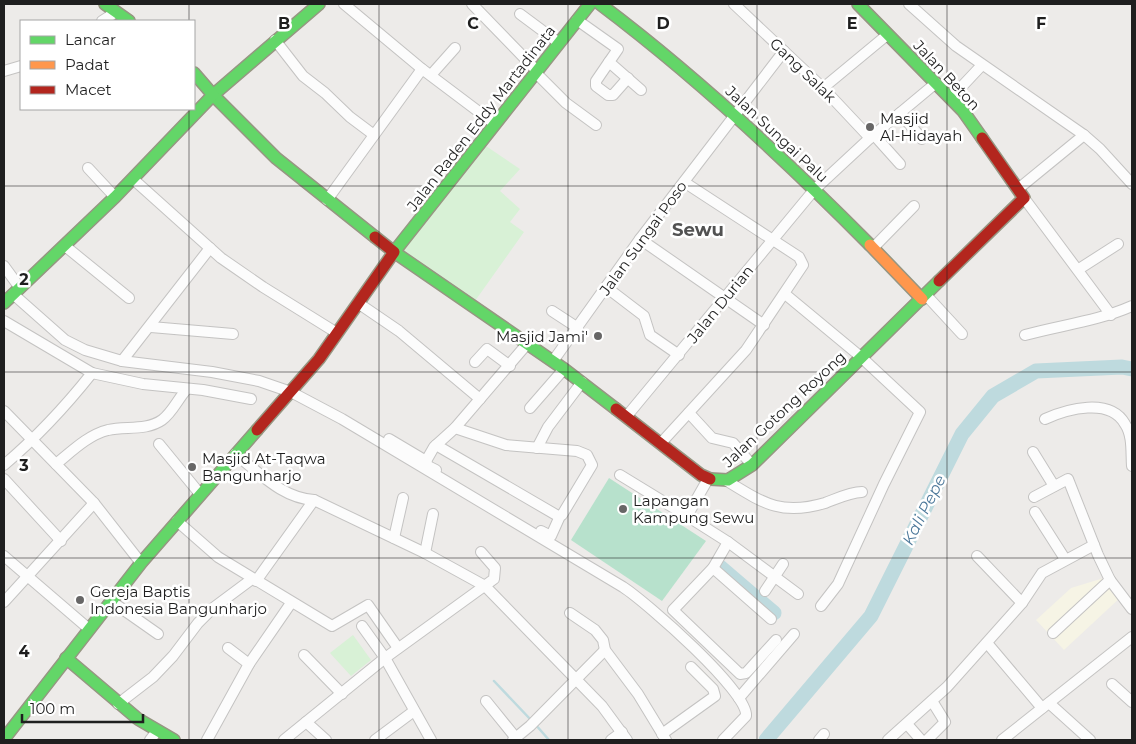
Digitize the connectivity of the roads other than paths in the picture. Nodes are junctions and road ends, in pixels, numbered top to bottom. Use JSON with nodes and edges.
{"nodes":[{"id":1,"x":106,"y":4,"type":"edge"},
{"id":2,"x":319,"y":4,"type":"edge"},
{"id":3,"x":344,"y":4,"type":"edge"},
{"id":4,"x":472,"y":4,"type":"edge"},
{"id":5,"x":590,"y":4,"type":"edge"},
{"id":6,"x":600,"y":4,"type":"edge"},
{"id":7,"x":734,"y":4,"type":"edge"},
{"id":8,"x":858,"y":4,"type":"edge"},
{"id":9,"x":909,"y":4,"type":"edge"},
{"id":10,"x":520,"y":14,"type":"dead end"},
{"id":11,"x":123,"y":17,"type":"edge"},
{"id":12,"x":107,"y":20,"type":"edge"},
{"id":13,"x":578,"y":20,"type":"junction"},
{"id":14,"x":887,"y":35,"type":"junction"},
{"id":15,"x":275,"y":40,"type":"junction"},
{"id":16,"x":559,"y":43,"type":"junction"},
{"id":17,"x":455,"y":48,"type":"dead end"},
{"id":18,"x":784,"y":51,"type":"junction"},
{"id":19,"x":609,"y":62,"type":"junction"},
{"id":20,"x":982,"y":65,"type":"junction"},
{"id":21,"x":20,"y":66,"type":"edge"},
{"id":22,"x":422,"y":69,"type":"junction"},
{"id":23,"x":4,"y":71,"type":"edge"},
{"id":24,"x":537,"y":72,"type":"junction"},
{"id":25,"x":195,"y":74,"type":"edge"},
{"id":26,"x":431,"y":75,"type":"junction"},
{"id":27,"x":628,"y":78,"type":"junction"},
{"id":28,"x":936,"y":83,"type":"junction"},
{"id":29,"x":823,"y":88,"type":"junction"},
{"id":30,"x":641,"y":90,"type":"dead end"},
{"id":31,"x":213,"y":95,"type":"junction"},
{"id":32,"x":951,"y":98,"type":"junction"},
{"id":33,"x":900,"y":113,"type":"junction"},
{"id":34,"x":734,"y":114,"type":"junction"},
{"id":35,"x":495,"y":124,"type":"junction"},
{"id":36,"x":596,"y":125,"type":"dead end"},
{"id":37,"x":374,"y":135,"type":"junction"},
{"id":38,"x":1084,"y":136,"type":"junction"},
{"id":39,"x":872,"y":137,"type":"junction"},
{"id":40,"x":922,"y":139,"type":"dead end"},
{"id":41,"x":900,"y":164,"type":"dead end"},
{"id":42,"x":88,"y":168,"type":"dead end"},
{"id":43,"x":133,"y":178,"type":"junction"},
{"id":44,"x":684,"y":182,"type":"junction"},
{"id":45,"x":1132,"y":184,"type":"edge"},
{"id":46,"x":814,"y":190,"type":"junction"},
{"id":47,"x":1021,"y":194,"type":"junction"},
{"id":48,"x":115,"y":197,"type":"junction"},
{"id":49,"x":327,"y":200,"type":"junction"},
{"id":50,"x":914,"y":206,"type":"dead end"},
{"id":51,"x":640,"y":239,"type":"junction"},
{"id":52,"x":772,"y":239,"type":"junction"},
{"id":53,"x":1118,"y":244,"type":"dead end"},
{"id":54,"x":65,"y":246,"type":"junction"},
{"id":55,"x":210,"y":248,"type":"junction"},
{"id":56,"x":873,"y":248,"type":"junction"},
{"id":57,"x":394,"y":252,"type":"junction"},
{"id":58,"x":4,"y":266,"type":"edge"},
{"id":59,"x":1078,"y":269,"type":"junction"},
{"id":60,"x":606,"y":287,"type":"junction"},
{"id":61,"x":17,"y":291,"type":"junction"},
{"id":62,"x":785,"y":294,"type":"junction"},
{"id":63,"x":924,"y":297,"type":"junction"},
{"id":64,"x":129,"y":298,"type":"dead end"},
{"id":65,"x":726,"y":298,"type":"junction"},
{"id":66,"x":4,"y":303,"type":"edge"},
{"id":67,"x":358,"y":303,"type":"junction"},
{"id":68,"x":1132,"y":306,"type":"edge"},
{"id":69,"x":552,"y":311,"type":"dead end"},
{"id":70,"x":1111,"y":315,"type":"junction"},
{"id":71,"x":4,"y":321,"type":"edge"},
{"id":72,"x":764,"y":325,"type":"junction"},
{"id":73,"x":151,"y":327,"type":"junction"},
{"id":74,"x":578,"y":328,"type":"junction"},
{"id":75,"x":233,"y":334,"type":"dead end"},
{"id":76,"x":337,"y":334,"type":"junction"},
{"id":77,"x":962,"y":334,"type":"dead end"},
{"id":78,"x":1025,"y":335,"type":"dead end"},
{"id":79,"x":527,"y":344,"type":"junction"},
{"id":80,"x":679,"y":355,"type":"junction"},
{"id":81,"x":861,"y":357,"type":"junction"},
{"id":82,"x":122,"y":360,"type":"junction"},
{"id":83,"x":553,"y":361,"type":"junction"},
{"id":84,"x":475,"y":362,"type":"dead end"},
{"id":85,"x":510,"y":366,"type":"junction"},
{"id":86,"x":564,"y":369,"type":"junction"},
{"id":87,"x":92,"y":373,"type":"junction"},
{"id":88,"x":582,"y":382,"type":"junction"},
{"id":89,"x":186,"y":390,"type":"junction"},
{"id":90,"x":291,"y":392,"type":"junction"},
{"id":91,"x":251,"y":399,"type":"dead end"},
{"id":92,"x":480,"y":399,"type":"junction"},
{"id":93,"x":530,"y":408,"type":"dead end"},
{"id":94,"x":4,"y":411,"type":"edge"},
{"id":95,"x":689,"y":413,"type":"junction"},
{"id":96,"x":626,"y":418,"type":"junction"},
{"id":97,"x":1045,"y":419,"type":"dead end"},
{"id":98,"x":455,"y":428,"type":"junction"},
{"id":99,"x":389,"y":439,"type":"dead end"},
{"id":100,"x":34,"y":440,"type":"junction"},
{"id":101,"x":661,"y":443,"type":"junction"},
{"id":102,"x":159,"y":444,"type":"dead end"},
{"id":103,"x":436,"y":445,"type":"junction"},
{"id":104,"x":537,"y":448,"type":"junction"},
{"id":105,"x":1033,"y":452,"type":"dead end"},
{"id":106,"x":235,"y":454,"type":"junction"},
{"id":107,"x":426,"y":460,"type":"junction"},
{"id":108,"x":56,"y":464,"type":"junction"},
{"id":109,"x":4,"y":465,"type":"edge"},
{"id":110,"x":752,"y":465,"type":"junction"},
{"id":111,"x":1132,"y":466,"type":"edge"},
{"id":112,"x":620,"y":475,"type":"dead end"},
{"id":113,"x":4,"y":479,"type":"edge"},
{"id":114,"x":708,"y":479,"type":"junction"},
{"id":115,"x":727,"y":481,"type":"junction"},
{"id":116,"x":1054,"y":486,"type":"junction"},
{"id":117,"x":862,"y":492,"type":"dead end"},
{"id":118,"x":200,"y":494,"type":"junction"},
{"id":119,"x":1034,"y":497,"type":"dead end"},
{"id":120,"x":403,"y":498,"type":"dead end"},
{"id":121,"x":314,"y":500,"type":"junction"},
{"id":122,"x":94,"y":503,"type":"junction"},
{"id":123,"x":1035,"y":512,"type":"dead end"},
{"id":124,"x":433,"y":514,"type":"dead end"},
{"id":125,"x":560,"y":516,"type":"junction"},
{"id":126,"x":687,"y":516,"type":"junction"},
{"id":127,"x":177,"y":521,"type":"junction"},
{"id":128,"x":394,"y":538,"type":"junction"},
{"id":129,"x":61,"y":541,"type":"junction"},
{"id":130,"x":728,"y":542,"type":"junction"},
{"id":131,"x":1094,"y":545,"type":"junction"},
{"id":132,"x":481,"y":552,"type":"dead end"},
{"id":133,"x":425,"y":553,"type":"junction"},
{"id":134,"x":4,"y":556,"type":"edge"},
{"id":135,"x":977,"y":556,"type":"dead end"},
{"id":136,"x":1065,"y":560,"type":"junction"},
{"id":137,"x":141,"y":563,"type":"junction"},
{"id":138,"x":782,"y":564,"type":"dead end"},
{"id":139,"x":713,"y":568,"type":"junction"},
{"id":140,"x":774,"y":576,"type":"junction"},
{"id":141,"x":28,"y":577,"type":"junction"},
{"id":142,"x":254,"y":580,"type":"junction"},
{"id":143,"x":1110,"y":580,"type":"junction"},
{"id":144,"x":485,"y":586,"type":"junction"},
{"id":145,"x":765,"y":591,"type":"dead end"},
{"id":146,"x":798,"y":594,"type":"dead end"},
{"id":147,"x":111,"y":600,"type":"junction"},
{"id":148,"x":4,"y":602,"type":"edge"},
{"id":149,"x":291,"y":603,"type":"junction"},
{"id":150,"x":1022,"y":603,"type":"junction"},
{"id":151,"x":821,"y":606,"type":"dead end"},
{"id":152,"x":1132,"y":609,"type":"edge"},
{"id":153,"x":570,"y":613,"type":"dead end"},
{"id":154,"x":771,"y":619,"type":"dead end"},
{"id":155,"x":362,"y":626,"type":"dead end"},
{"id":156,"x":89,"y":629,"type":"junction"},
{"id":157,"x":1053,"y":633,"type":"dead end"},
{"id":158,"x":158,"y":634,"type":"dead end"},
{"id":159,"x":794,"y":634,"type":"dead end"},
{"id":160,"x":1132,"y":637,"type":"edge"},
{"id":161,"x":776,"y":640,"type":"dead end"},
{"id":162,"x":987,"y":643,"type":"junction"},
{"id":163,"x":228,"y":648,"type":"dead end"},
{"id":164,"x":398,"y":648,"type":"junction"},
{"id":165,"x":605,"y":650,"type":"junction"},
{"id":166,"x":304,"y":655,"type":"dead end"},
{"id":167,"x":66,"y":658,"type":"junction"},
{"id":168,"x":385,"y":658,"type":"junction"},
{"id":169,"x":249,"y":664,"type":"junction"},
{"id":170,"x":691,"y":667,"type":"dead end"},
{"id":171,"x":576,"y":678,"type":"junction"},
{"id":172,"x":1112,"y":684,"type":"dead end"},
{"id":173,"x":342,"y":694,"type":"junction"},
{"id":174,"x":740,"y":698,"type":"junction"},
{"id":175,"x":486,"y":701,"type":"dead end"},
{"id":176,"x":932,"y":701,"type":"junction"},
{"id":177,"x":1132,"y":702,"type":"edge"},
{"id":178,"x":118,"y":704,"type":"junction"},
{"id":179,"x":1045,"y":705,"type":"junction"},
{"id":180,"x":414,"y":712,"type":"junction"},
{"id":181,"x":306,"y":722,"type":"junction"},
{"id":182,"x":907,"y":724,"type":"junction"},
{"id":183,"x":5,"y":736,"type":"edge"},
{"id":184,"x":153,"y":736,"type":"edge"},
{"id":185,"x":624,"y":736,"type":"edge"},
{"id":186,"x":664,"y":737,"type":"edge"},
{"id":187,"x":514,"y":739,"type":"edge"},
{"id":188,"x":174,"y":740,"type":"edge"},
{"id":189,"x":207,"y":740,"type":"edge"},
{"id":190,"x":284,"y":740,"type":"edge"},
{"id":191,"x":326,"y":740,"type":"edge"},
{"id":192,"x":375,"y":740,"type":"edge"},
{"id":193,"x":431,"y":740,"type":"edge"},
{"id":194,"x":611,"y":740,"type":"edge"},
{"id":195,"x":723,"y":740,"type":"edge"},
{"id":196,"x":888,"y":740,"type":"edge"},
{"id":197,"x":921,"y":740,"type":"edge"},
{"id":198,"x":928,"y":740,"type":"edge"},
{"id":199,"x":1002,"y":740,"type":"edge"},
{"id":200,"x":1090,"y":740,"type":"edge"}],
"edges":[{"from":1,"to":11,"type":"main road"},
{"from":2,"to":15,"type":"main road"},
{"from":3,"to":22,"type":"street"},
{"from":4,"to":24,"type":"street"},
{"from":5,"to":13,"type":"main road","name":"Jalan Raden Eddy Martadinata"},
{"from":6,"to":34,"type":"main road","name":"Jalan Sungai Palu"},
{"from":7,"to":18,"type":"street","name":"Gang Salak"},
{"from":8,"to":14,"type":"main road","name":"Jalan Beton"},
{"from":9,"to":20,"type":"street"},
{"from":10,"to":16,"type":"street"},
{"from":11,"to":12,"type":"street"},
{"from":13,"to":16,"type":"main road","name":"Jalan Raden Eddy Martadinata"},
{"from":13,"to":19,"type":"street"},
{"from":14,"to":28,"type":"main road","name":"Jalan Beton"},
{"from":14,"to":29,"type":"street"},
{"from":15,"to":31,"type":"main road"},
{"from":15,"to":37,"type":"street"},
{"from":16,"to":24,"type":"main road","name":"Jalan Raden Eddy Martadinata"},
{"from":17,"to":26,"type":"street"},
{"from":18,"to":29,"type":"street","name":"Gang Salak"},
{"from":18,"to":34,"type":"street","name":"Jalan Sungai Poso"},
{"from":19,"to":27,"type":"street"},
{"from":19,"to":27,"type":"street"},
{"from":20,"to":32,"type":"street"},
{"from":20,"to":38,"type":"street"},
{"from":21,"to":23,"type":"street"},
{"from":22,"to":26,"type":"street"},
{"from":22,"to":37,"type":"street"},
{"from":24,"to":35,"type":"main road","name":"Jalan Raden Eddy Martadinata"},
{"from":24,"to":36,"type":"street"},
{"from":25,"to":31,"type":"main road"},
{"from":26,"to":35,"type":"street"},
{"from":27,"to":30,"type":"street"},
{"from":28,"to":32,"type":"main road","name":"Jalan Beton"},
{"from":28,"to":33,"type":"street","name":"Jalan Durian"},
{"from":29,"to":39,"type":"street","name":"Gang Salak"},
{"from":31,"to":43,"type":"main road"},
{"from":31,"to":49,"type":"main road"},
{"from":32,"to":47,"type":"main road","name":"Jalan Beton"},
{"from":33,"to":39,"type":"street","name":"Jalan Durian"},
{"from":33,"to":40,"type":"street"},
{"from":34,"to":44,"type":"street","name":"Jalan Sungai Poso"},
{"from":34,"to":46,"type":"main road","name":"Jalan Sungai Palu"},
{"from":35,"to":57,"type":"main road","name":"Jalan Raden Eddy Martadinata"},
{"from":37,"to":49,"type":"street"},
{"from":38,"to":45,"type":"street"},
{"from":38,"to":47,"type":"street"},
{"from":39,"to":41,"type":"street","name":"Gang Salak"},
{"from":39,"to":46,"type":"street","name":"Jalan Durian"},
{"from":42,"to":48,"type":"street"},
{"from":43,"to":48,"type":"main road"},
{"from":43,"to":55,"type":"street"},
{"from":44,"to":51,"type":"street","name":"Jalan Sungai Poso"},
{"from":44,"to":52,"type":"street"},
{"from":46,"to":52,"type":"street","name":"Jalan Durian"},
{"from":46,"to":56,"type":"main road","name":"Jalan Sungai Palu"},
{"from":47,"to":59,"type":"street"},
{"from":47,"to":63,"type":"main road","name":"Jalan Gotong Royong"},
{"from":48,"to":54,"type":"main road"},
{"from":49,"to":57,"type":"main road"},
{"from":50,"to":56,"type":"street"},
{"from":51,"to":60,"type":"street","name":"Jalan Sungai Poso"},
{"from":51,"to":65,"type":"street"},
{"from":52,"to":62,"type":"street"},
{"from":52,"to":65,"type":"street","name":"Jalan Durian"},
{"from":53,"to":59,"type":"street"},
{"from":54,"to":61,"type":"main road"},
{"from":54,"to":64,"type":"street"},
{"from":55,"to":73,"type":"street"},
{"from":55,"to":76,"type":"street"},
{"from":56,"to":63,"type":"main road","name":"Jalan Sungai Palu"},
{"from":57,"to":67,"type":"main road","name":"Jalan Raden Eddy Martadinata"},
{"from":57,"to":79,"type":"main road"},
{"from":58,"to":61,"type":"street"},
{"from":59,"to":70,"type":"street"},
{"from":60,"to":74,"type":"street","name":"Jalan Sungai Poso"},
{"from":60,"to":80,"type":"street"},
{"from":61,"to":66,"type":"main road"},
{"from":61,"to":82,"type":"street"},
{"from":62,"to":72,"type":"street"},
{"from":62,"to":81,"type":"street"},
{"from":63,"to":77,"type":"street"},
{"from":63,"to":81,"type":"main road","name":"Jalan Gotong Royong"},
{"from":65,"to":72,"type":"street"},
{"from":65,"to":80,"type":"street","name":"Jalan Durian"},
{"from":67,"to":76,"type":"main road","name":"Jalan Raden Eddy Martadinata"},
{"from":67,"to":92,"type":"street"},
{"from":68,"to":70,"type":"street"},
{"from":69,"to":74,"type":"street"},
{"from":70,"to":78,"type":"street"},
{"from":71,"to":87,"type":"street"},
{"from":72,"to":95,"type":"street"},
{"from":73,"to":75,"type":"street"},
{"from":73,"to":82,"type":"street"},
{"from":74,"to":83,"type":"street","name":"Jalan Sungai Poso"},
{"from":76,"to":90,"type":"main road","name":"Jalan Raden Eddy Martadinata"},
{"from":79,"to":83,"type":"main road"},
{"from":79,"to":85,"type":"street"},
{"from":80,"to":96,"type":"street","name":"Jalan Durian"},
{"from":81,"to":110,"type":"main road","name":"Jalan Gotong Royong"},
{"from":81,"to":151,"type":"street"},
{"from":82,"to":90,"type":"street"},
{"from":83,"to":86,"type":"main road"},
{"from":84,"to":85,"type":"street"},
{"from":85,"to":92,"type":"street"},
{"from":86,"to":88,"type":"main road"},
{"from":86,"to":93,"type":"street"},
{"from":87,"to":89,"type":"street"},
{"from":87,"to":100,"type":"street"},
{"from":88,"to":96,"type":"main road"},
{"from":88,"to":104,"type":"street"},
{"from":89,"to":91,"type":"street"},
{"from":89,"to":108,"type":"street"},
{"from":90,"to":106,"type":"main road","name":"Jalan Raden Eddy Martadinata"},
{"from":90,"to":174,"type":"street"},
{"from":92,"to":98,"type":"street"},
{"from":94,"to":100,"type":"street"},
{"from":95,"to":101,"type":"street"},
{"from":95,"to":110,"type":"street"},
{"from":96,"to":101,"type":"main road"},
{"from":97,"to":111,"type":"street"},
{"from":98,"to":103,"type":"street"},
{"from":98,"to":104,"type":"street"},
{"from":99,"to":107,"type":"street"},
{"from":100,"to":108,"type":"street"},
{"from":100,"to":109,"type":"street"},
{"from":101,"to":114,"type":"main road"},
{"from":102,"to":118,"type":"street"},
{"from":103,"to":107,"type":"street"},
{"from":103,"to":125,"type":"street"},
{"from":104,"to":125,"type":"street"},
{"from":105,"to":116,"type":"street"},
{"from":106,"to":118,"type":"main road","name":"Jalan Raden Eddy Martadinata"},
{"from":106,"to":121,"type":"street"},
{"from":107,"to":125,"type":"street"},
{"from":108,"to":122,"type":"street"},
{"from":110,"to":115,"type":"main road","name":"Jalan Gotong Royong"},
{"from":112,"to":126,"type":"street"},
{"from":113,"to":129,"type":"street"},
{"from":114,"to":115,"type":"main road","name":"Jalan Gotong Royong"},
{"from":114,"to":126,"type":"street"},
{"from":115,"to":117,"type":"street"},
{"from":116,"to":119,"type":"street"},
{"from":116,"to":131,"type":"street"},
{"from":118,"to":127,"type":"main road","name":"Jalan Raden Eddy Martadinata"},
{"from":120,"to":128,"type":"street"},
{"from":121,"to":128,"type":"street"},
{"from":121,"to":142,"type":"street"},
{"from":122,"to":129,"type":"street"},
{"from":122,"to":137,"type":"street"},
{"from":123,"to":136,"type":"street"},
{"from":124,"to":133,"type":"street"},
{"from":126,"to":130,"type":"street"},
{"from":127,"to":137,"type":"main road","name":"Jalan Raden Eddy Martadinata"},
{"from":127,"to":142,"type":"street"},
{"from":128,"to":133,"type":"street"},
{"from":129,"to":141,"type":"street"},
{"from":130,"to":139,"type":"street"},
{"from":130,"to":140,"type":"street"},
{"from":131,"to":136,"type":"street"},
{"from":131,"to":143,"type":"street"},
{"from":132,"to":144,"type":"street"},
{"from":133,"to":144,"type":"street"},
{"from":134,"to":141,"type":"street"},
{"from":135,"to":150,"type":"street"},
{"from":136,"to":150,"type":"street"},
{"from":137,"to":147,"type":"main road","name":"Jalan Raden Eddy Martadinata"},
{"from":138,"to":140,"type":"street"},
{"from":139,"to":154,"type":"street"},
{"from":139,"to":161,"type":"street"},
{"from":140,"to":145,"type":"street"},
{"from":140,"to":146,"type":"street"},
{"from":141,"to":148,"type":"street"},
{"from":141,"to":156,"type":"street"},
{"from":142,"to":149,"type":"street"},
{"from":142,"to":178,"type":"street"},
{"from":143,"to":152,"type":"street"},
{"from":143,"to":157,"type":"street"},
{"from":144,"to":164,"type":"street"},
{"from":144,"to":171,"type":"street"},
{"from":147,"to":156,"type":"main road","name":"Jalan Raden Eddy Martadinata"},
{"from":147,"to":158,"type":"street"},
{"from":149,"to":164,"type":"street"},
{"from":149,"to":169,"type":"street"},
{"from":150,"to":162,"type":"street"},
{"from":153,"to":165,"type":"street"},
{"from":155,"to":168,"type":"street"},
{"from":156,"to":167,"type":"main road","name":"Jalan Raden Eddy Martadinata"},
{"from":159,"to":174,"type":"street"},
{"from":160,"to":179,"type":"street"},
{"from":162,"to":176,"type":"street"},
{"from":162,"to":179,"type":"street"},
{"from":163,"to":169,"type":"street"},
{"from":164,"to":168,"type":"street"},
{"from":165,"to":171,"type":"street"},
{"from":165,"to":186,"type":"street"},
{"from":166,"to":173,"type":"street"},
{"from":167,"to":178,"type":"main road"},
{"from":167,"to":183,"type":"main road","name":"Jalan Raden Eddy Martadinata"},
{"from":168,"to":173,"type":"street"},
{"from":168,"to":180,"type":"street"},
{"from":169,"to":189,"type":"street"},
{"from":170,"to":186,"type":"street"},
{"from":171,"to":185,"type":"street"},
{"from":171,"to":187,"type":"street"},
{"from":172,"to":177,"type":"street"},
{"from":173,"to":181,"type":"street"},
{"from":174,"to":195,"type":"street"},
{"from":175,"to":187,"type":"street"},
{"from":176,"to":182,"type":"street"},
{"from":176,"to":198,"type":"street"},
{"from":178,"to":184,"type":"main road"},
{"from":179,"to":199,"type":"street"},
{"from":179,"to":200,"type":"street"},
{"from":180,"to":192,"type":"street"},
{"from":180,"to":193,"type":"street"},
{"from":181,"to":190,"type":"street"},
{"from":181,"to":191,"type":"street"},
{"from":182,"to":196,"type":"street"},
{"from":182,"to":197,"type":"street"},
{"from":184,"to":188,"type":"main road"},
{"from":185,"to":194,"type":"street"}]}
